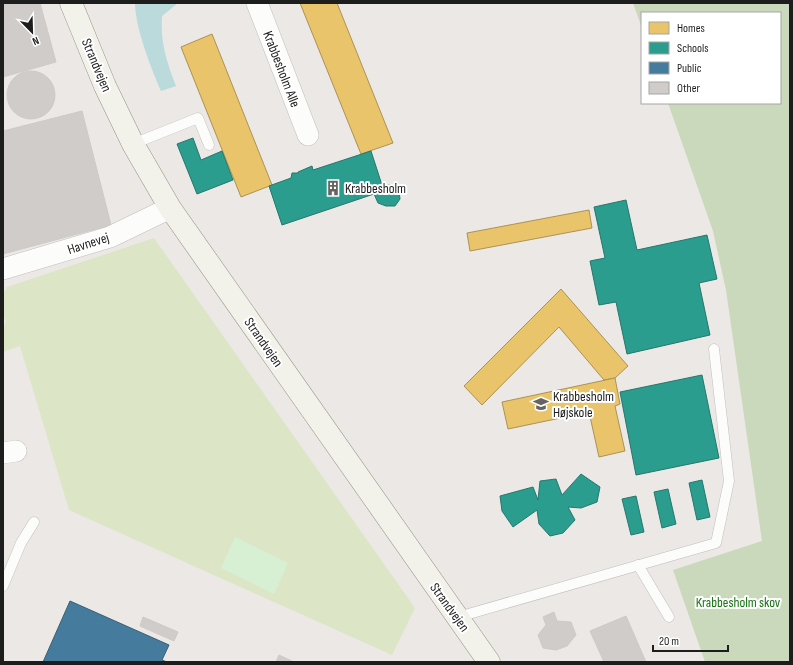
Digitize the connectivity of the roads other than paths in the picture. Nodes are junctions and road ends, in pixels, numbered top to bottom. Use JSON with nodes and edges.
{"nodes":[{"id":1,"x":71,"y":3,"type":"edge"},
{"id":2,"x":257,"y":3,"type":"edge"},
{"id":3,"x":308,"y":135,"type":"dead end"},
{"id":4,"x":133,"y":144,"type":"junction"},
{"id":5,"x":209,"y":145,"type":"dead end"},
{"id":6,"x":170,"y":208,"type":"junction"},
{"id":7,"x":3,"y":269,"type":"edge"},
{"id":8,"x":714,"y":349,"type":"dead end"},
{"id":9,"x":34,"y":522,"type":"dead end"},
{"id":10,"x":638,"y":565,"type":"junction"},
{"id":11,"x":3,"y":586,"type":"edge"},
{"id":12,"x":670,"y":616,"type":"dead end"},
{"id":13,"x":458,"y":617,"type":"junction"},
{"id":14,"x":489,"y":662,"type":"edge"}],
"edges":[{"from":1,"to":4,"type":"street","name":"Strandvejen"},
{"from":2,"to":3,"type":"street","name":"Krabbesholm Alle"},
{"from":4,"to":5,"type":"lane"},
{"from":4,"to":6,"type":"street","name":"Strandvejen"},
{"from":6,"to":7,"type":"street","name":"Havnevej"},
{"from":6,"to":13,"type":"street","name":"Strandvejen"},
{"from":8,"to":10,"type":"lane"},
{"from":9,"to":11,"type":"lane"},
{"from":10,"to":12,"type":"lane"},
{"from":10,"to":13,"type":"lane"},
{"from":13,"to":14,"type":"street","name":"Strandvejen"}]}
